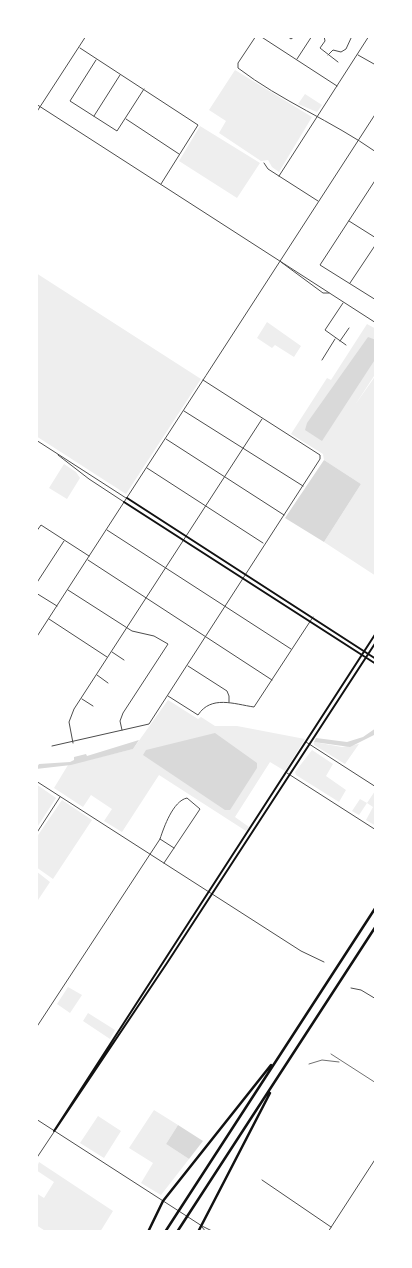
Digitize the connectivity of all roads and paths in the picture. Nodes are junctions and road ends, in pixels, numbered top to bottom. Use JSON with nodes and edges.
{"nodes":[{"id":1,"x":86,"y":36,"type":"edge"},
{"id":2,"x":256,"y":36,"type":"edge"},
{"id":3,"x":260,"y":36,"type":"edge"},
{"id":4,"x":287,"y":36,"type":"edge"},
{"id":5,"x":295,"y":36,"type":"edge"},
{"id":6,"x":312,"y":36,"type":"edge"},
{"id":7,"x":324,"y":36,"type":"edge"},
{"id":8,"x":352,"y":36,"type":"edge"},
{"id":9,"x":369,"y":36,"type":"edge"},
{"id":10,"x":79,"y":47,"type":"junction"},
{"id":11,"x":328,"y":55,"type":"junction"},
{"id":12,"x":357,"y":55,"type":"junction"},
{"id":13,"x":97,"y":59,"type":"junction"},
{"id":14,"x":297,"y":60,"type":"junction"},
{"id":15,"x":338,"y":62,"type":"dead end"},
{"id":16,"x":374,"y":64,"type":"dead end"},
{"id":17,"x":121,"y":74,"type":"junction"},
{"id":18,"x":337,"y":86,"type":"junction"},
{"id":19,"x":144,"y":89,"type":"junction"},
{"id":20,"x":36,"y":104,"type":"edge"},
{"id":21,"x":40,"y":107,"type":"junction"},
{"id":22,"x":36,"y":113,"type":"edge"},
{"id":23,"x":376,"y":113,"type":"edge"},
{"id":24,"x":93,"y":116,"type":"junction"},
{"id":25,"x":317,"y":117,"type":"junction"},
{"id":26,"x":125,"y":119,"type":"junction"},
{"id":27,"x":358,"y":140,"type":"junction"},
{"id":28,"x":376,"y":152,"type":"edge"},
{"id":29,"x":180,"y":154,"type":"junction"},
{"id":30,"x":264,"y":163,"type":"dead end"},
{"id":31,"x":279,"y":176,"type":"junction"},
{"id":32,"x":376,"y":179,"type":"edge"},
{"id":33,"x":161,"y":184,"type":"junction"},
{"id":34,"x":319,"y":202,"type":"junction"},
{"id":35,"x":349,"y":220,"type":"junction"},
{"id":36,"x":376,"y":238,"type":"edge"},
{"id":37,"x":376,"y":244,"type":"edge"},
{"id":38,"x":280,"y":262,"type":"junction"},
{"id":39,"x":350,"y":284,"type":"junction"},
{"id":40,"x":376,"y":300,"type":"edge"},
{"id":41,"x":343,"y":302,"type":"junction"},
{"id":42,"x":376,"y":323,"type":"edge"},
{"id":43,"x":349,"y":328,"type":"dead end"},
{"id":44,"x":336,"y":338,"type":"junction"},
{"id":45,"x":340,"y":341,"type":"junction"},
{"id":46,"x":346,"y":345,"type":"dead end"},
{"id":47,"x":322,"y":360,"type":"dead end"},
{"id":48,"x":203,"y":380,"type":"junction"},
{"id":49,"x":184,"y":411,"type":"junction"},
{"id":50,"x":263,"y":419,"type":"junction"},
{"id":51,"x":165,"y":439,"type":"junction"},
{"id":52,"x":36,"y":440,"type":"edge"},
{"id":53,"x":243,"y":448,"type":"junction"},
{"id":54,"x":54,"y":452,"type":"junction"},
{"id":55,"x":146,"y":468,"type":"junction"},
{"id":56,"x":225,"y":477,"type":"junction"},
{"id":57,"x":303,"y":486,"type":"junction"},
{"id":58,"x":127,"y":498,"type":"junction"},
{"id":59,"x":124,"y":502,"type":"junction"},
{"id":60,"x":206,"y":506,"type":"junction"},
{"id":61,"x":284,"y":515,"type":"junction"},
{"id":62,"x":106,"y":530,"type":"junction"},
{"id":63,"x":36,"y":532,"type":"edge"},
{"id":64,"x":186,"y":536,"type":"junction"},
{"id":65,"x":64,"y":540,"type":"junction"},
{"id":66,"x":184,"y":540,"type":"junction"},
{"id":67,"x":265,"y":544,"type":"junction"},
{"id":68,"x":89,"y":556,"type":"junction"},
{"id":69,"x":87,"y":559,"type":"junction"},
{"id":70,"x":166,"y":568,"type":"junction"},
{"id":71,"x":246,"y":574,"type":"junction"},
{"id":72,"x":244,"y":578,"type":"junction"},
{"id":73,"x":36,"y":584,"type":"edge"},
{"id":74,"x":68,"y":589,"type":"junction"},
{"id":75,"x":36,"y":593,"type":"edge"},
{"id":76,"x":146,"y":597,"type":"junction"},
{"id":77,"x":57,"y":606,"type":"junction"},
{"id":78,"x":225,"y":607,"type":"junction"},
{"id":79,"x":313,"y":617,"type":"junction"},
{"id":80,"x":48,"y":619,"type":"junction"},
{"id":81,"x":310,"y":620,"type":"junction"},
{"id":82,"x":127,"y":627,"type":"junction"},
{"id":83,"x":376,"y":633,"type":"edge"},
{"id":84,"x":206,"y":636,"type":"junction"},
{"id":85,"x":36,"y":638,"type":"edge"},
{"id":86,"x":376,"y":642,"type":"edge"},
{"id":87,"x":291,"y":650,"type":"junction"},
{"id":88,"x":364,"y":651,"type":"junction"},
{"id":89,"x":111,"y":652,"type":"junction"},
{"id":90,"x":368,"y":654,"type":"junction"},
{"id":91,"x":362,"y":655,"type":"junction"},
{"id":92,"x":108,"y":657,"type":"junction"},
{"id":93,"x":366,"y":657,"type":"junction"},
{"id":94,"x":376,"y":659,"type":"edge"},
{"id":95,"x":124,"y":660,"type":"dead end"},
{"id":96,"x":376,"y":664,"type":"edge"},
{"id":97,"x":187,"y":666,"type":"junction"},
{"id":98,"x":96,"y":675,"type":"junction"},
{"id":99,"x":272,"y":680,"type":"junction"},
{"id":100,"x":108,"y":683,"type":"dead end"},
{"id":101,"x":168,"y":696,"type":"junction"},
{"id":102,"x":81,"y":698,"type":"junction"},
{"id":103,"x":228,"y":703,"type":"junction"},
{"id":104,"x":93,"y":706,"type":"dead end"},
{"id":105,"x":122,"y":730,"type":"junction"},
{"id":106,"x":73,"y":742,"type":"junction"},
{"id":107,"x":306,"y":742,"type":"junction"},
{"id":108,"x":309,"y":744,"type":"junction"},
{"id":109,"x":52,"y":746,"type":"dead end"},
{"id":110,"x":287,"y":772,"type":"junction"},
{"id":111,"x":290,"y":774,"type":"junction"},
{"id":112,"x":36,"y":781,"type":"edge"},
{"id":113,"x":376,"y":787,"type":"edge"},
{"id":114,"x":61,"y":796,"type":"junction"},
{"id":115,"x":376,"y":830,"type":"edge"},
{"id":116,"x":36,"y":834,"type":"edge"},
{"id":117,"x":160,"y":839,"type":"junction"},
{"id":118,"x":174,"y":848,"type":"junction"},
{"id":119,"x":150,"y":853,"type":"junction"},
{"id":120,"x":164,"y":863,"type":"junction"},
{"id":121,"x":209,"y":892,"type":"junction"},
{"id":122,"x":212,"y":894,"type":"junction"},
{"id":123,"x":376,"y":907,"type":"edge"},
{"id":124,"x":376,"y":926,"type":"edge"},
{"id":125,"x":324,"y":962,"type":"dead end"},
{"id":126,"x":351,"y":988,"type":"dead end"},
{"id":127,"x":376,"y":999,"type":"edge"},
{"id":128,"x":136,"y":1003,"type":"junction"},
{"id":129,"x":139,"y":1005,"type":"junction"},
{"id":130,"x":36,"y":1028,"type":"edge"},
{"id":131,"x":280,"y":1054,"type":"junction"},
{"id":132,"x":282,"y":1071,"type":"junction"},
{"id":133,"x":36,"y":1119,"type":"edge"},
{"id":134,"x":54,"y":1131,"type":"junction"},
{"id":135,"x":376,"y":1158,"type":"edge"},
{"id":136,"x":36,"y":1159,"type":"edge"},
{"id":137,"x":262,"y":1180,"type":"dead end"},
{"id":138,"x":163,"y":1201,"type":"junction"},
{"id":139,"x":202,"y":1226,"type":"junction"},
{"id":140,"x":331,"y":1227,"type":"junction"},
{"id":141,"x":148,"y":1232,"type":"edge"},
{"id":142,"x":165,"y":1232,"type":"edge"},
{"id":143,"x":177,"y":1232,"type":"edge"},
{"id":144,"x":198,"y":1232,"type":"edge"},
{"id":145,"x":206,"y":1232,"type":"edge"},
{"id":146,"x":214,"y":1232,"type":"edge"},
{"id":147,"x":328,"y":1232,"type":"edge"}],
"edges":[{"from":1,"to":10,"type":"street"},
{"from":2,"to":25,"type":"street"},
{"from":3,"to":14,"type":"street"},
{"from":4,"to":5,"type":"street"},
{"from":6,"to":14,"type":"street"},
{"from":7,"to":11,"type":"street"},
{"from":8,"to":11,"type":"street"},
{"from":9,"to":12,"type":"street"},
{"from":10,"to":13,"type":"street"},
{"from":10,"to":21,"type":"street"},
{"from":11,"to":15,"type":"street"},
{"from":12,"to":16,"type":"street"},
{"from":12,"to":18,"type":"street"},
{"from":13,"to":17,"type":"street"},
{"from":13,"to":24,"type":"street"},
{"from":14,"to":18,"type":"street"},
{"from":17,"to":19,"type":"street"},
{"from":17,"to":24,"type":"street"},
{"from":18,"to":25,"type":"street"},
{"from":19,"to":26,"type":"street"},
{"from":19,"to":29,"type":"street"},
{"from":20,"to":21,"type":"street"},
{"from":21,"to":22,"type":"street"},
{"from":21,"to":33,"type":"street"},
{"from":23,"to":27,"type":"street"},
{"from":24,"to":26,"type":"street"},
{"from":25,"to":27,"type":"street"},
{"from":25,"to":31,"type":"street"},
{"from":26,"to":29,"type":"street"},
{"from":27,"to":28,"type":"street"},
{"from":27,"to":34,"type":"street"},
{"from":29,"to":33,"type":"street"},
{"from":30,"to":31,"type":"street"},
{"from":31,"to":34,"type":"street"},
{"from":32,"to":35,"type":"street"},
{"from":33,"to":38,"type":"street"},
{"from":34,"to":38,"type":"street"},
{"from":35,"to":36,"type":"street"},
{"from":35,"to":39,"type":"street"},
{"from":37,"to":39,"type":"street"},
{"from":38,"to":41,"type":"street"},
{"from":38,"to":48,"type":"street"},
{"from":39,"to":40,"type":"street"},
{"from":41,"to":42,"type":"street"},
{"from":41,"to":44,"type":"street"},
{"from":43,"to":45,"type":"street"},
{"from":44,"to":45,"type":"street"},
{"from":44,"to":47,"type":"street"},
{"from":45,"to":46,"type":"street"},
{"from":48,"to":49,"type":"street"},
{"from":48,"to":50,"type":"street"},
{"from":49,"to":51,"type":"street"},
{"from":49,"to":53,"type":"street"},
{"from":50,"to":53,"type":"street"},
{"from":50,"to":57,"type":"street"},
{"from":51,"to":55,"type":"street"},
{"from":51,"to":56,"type":"street"},
{"from":52,"to":54,"type":"street"},
{"from":53,"to":56,"type":"street"},
{"from":53,"to":57,"type":"street"},
{"from":54,"to":58,"type":"street"},
{"from":54,"to":59,"type":"street"},
{"from":55,"to":58,"type":"street"},
{"from":55,"to":60,"type":"street"},
{"from":56,"to":60,"type":"street"},
{"from":56,"to":61,"type":"street"},
{"from":57,"to":61,"type":"street"},
{"from":58,"to":59,"type":"street"},
{"from":58,"to":64,"type":"main road"},
{"from":59,"to":62,"type":"street"},
{"from":59,"to":66,"type":"main road"},
{"from":60,"to":64,"type":"street"},
{"from":60,"to":67,"type":"street"},
{"from":61,"to":67,"type":"street"},
{"from":62,"to":68,"type":"street"},
{"from":62,"to":70,"type":"street"},
{"from":63,"to":65,"type":"street"},
{"from":64,"to":66,"type":"street"},
{"from":64,"to":71,"type":"main road"},
{"from":65,"to":68,"type":"street"},
{"from":65,"to":73,"type":"street"},
{"from":66,"to":70,"type":"street"},
{"from":66,"to":72,"type":"main road"},
{"from":67,"to":71,"type":"street"},
{"from":68,"to":69,"type":"street"},
{"from":69,"to":74,"type":"street"},
{"from":69,"to":76,"type":"street"},
{"from":70,"to":76,"type":"street"},
{"from":70,"to":78,"type":"street"},
{"from":71,"to":72,"type":"street"},
{"from":71,"to":79,"type":"main road"},
{"from":72,"to":78,"type":"street"},
{"from":72,"to":81,"type":"main road"},
{"from":74,"to":77,"type":"street"},
{"from":74,"to":82,"type":"street"},
{"from":75,"to":77,"type":"street"},
{"from":76,"to":82,"type":"street"},
{"from":76,"to":84,"type":"street"},
{"from":77,"to":80,"type":"street"},
{"from":78,"to":84,"type":"street"},
{"from":78,"to":87,"type":"street"},
{"from":79,"to":81,"type":"street"},
{"from":79,"to":88,"type":"main road"},
{"from":80,"to":85,"type":"street"},
{"from":80,"to":92,"type":"street"},
{"from":81,"to":87,"type":"street"},
{"from":81,"to":91,"type":"main road"},
{"from":82,"to":89,"type":"street"},
{"from":82,"to":105,"type":"street"},
{"from":83,"to":88,"type":"main road"},
{"from":84,"to":97,"type":"street"},
{"from":84,"to":99,"type":"street"},
{"from":86,"to":90,"type":"main road"},
{"from":87,"to":99,"type":"street"},
{"from":88,"to":90,"type":"main road"},
{"from":88,"to":91,"type":"main road"},
{"from":89,"to":92,"type":"street"},
{"from":89,"to":95,"type":"street"},
{"from":90,"to":93,"type":"main road"},
{"from":90,"to":94,"type":"main road"},
{"from":91,"to":93,"type":"main road"},
{"from":91,"to":107,"type":"main road"},
{"from":92,"to":98,"type":"street"},
{"from":93,"to":96,"type":"main road"},
{"from":93,"to":108,"type":"main road"},
{"from":97,"to":101,"type":"street"},
{"from":97,"to":103,"type":"street"},
{"from":98,"to":100,"type":"street"},
{"from":98,"to":102,"type":"street"},
{"from":99,"to":103,"type":"street"},
{"from":101,"to":103,"type":"street"},
{"from":101,"to":105,"type":"street"},
{"from":102,"to":104,"type":"street"},
{"from":102,"to":106,"type":"street"},
{"from":105,"to":106,"type":"street"},
{"from":106,"to":109,"type":"street"},
{"from":107,"to":108,"type":"street"},
{"from":107,"to":110,"type":"main road"},
{"from":108,"to":111,"type":"main road"},
{"from":108,"to":113,"type":"street"},
{"from":110,"to":111,"type":"street"},
{"from":110,"to":121,"type":"main road"},
{"from":111,"to":115,"type":"street"},
{"from":111,"to":122,"type":"main road"},
{"from":112,"to":114,"type":"street"},
{"from":114,"to":116,"type":"street"},
{"from":114,"to":119,"type":"street"},
{"from":117,"to":118,"type":"street"},
{"from":117,"to":118,"type":"street"},
{"from":117,"to":119,"type":"street"},
{"from":118,"to":120,"type":"street"},
{"from":119,"to":120,"type":"street"},
{"from":119,"to":130,"type":"street"},
{"from":120,"to":121,"type":"street"},
{"from":121,"to":122,"type":"street"},
{"from":121,"to":128,"type":"main road"},
{"from":122,"to":125,"type":"street"},
{"from":122,"to":129,"type":"main road"},
{"from":123,"to":131,"type":"highway"},
{"from":124,"to":132,"type":"highway"},
{"from":126,"to":127,"type":"street"},
{"from":128,"to":129,"type":"main road"},
{"from":128,"to":134,"type":"main road"},
{"from":129,"to":134,"type":"main road"},
{"from":131,"to":138,"type":"highway"},
{"from":131,"to":142,"type":"highway"},
{"from":132,"to":139,"type":"highway"},
{"from":132,"to":143,"type":"highway"},
{"from":133,"to":134,"type":"street"},
{"from":134,"to":136,"type":"street"},
{"from":134,"to":138,"type":"street"},
{"from":135,"to":140,"type":"street"},
{"from":137,"to":140,"type":"street"},
{"from":138,"to":139,"type":"street"},
{"from":138,"to":141,"type":"highway"},
{"from":139,"to":144,"type":"highway"},
{"from":139,"to":145,"type":"street"},
{"from":139,"to":146,"type":"street"},
{"from":140,"to":147,"type":"street"}]}
